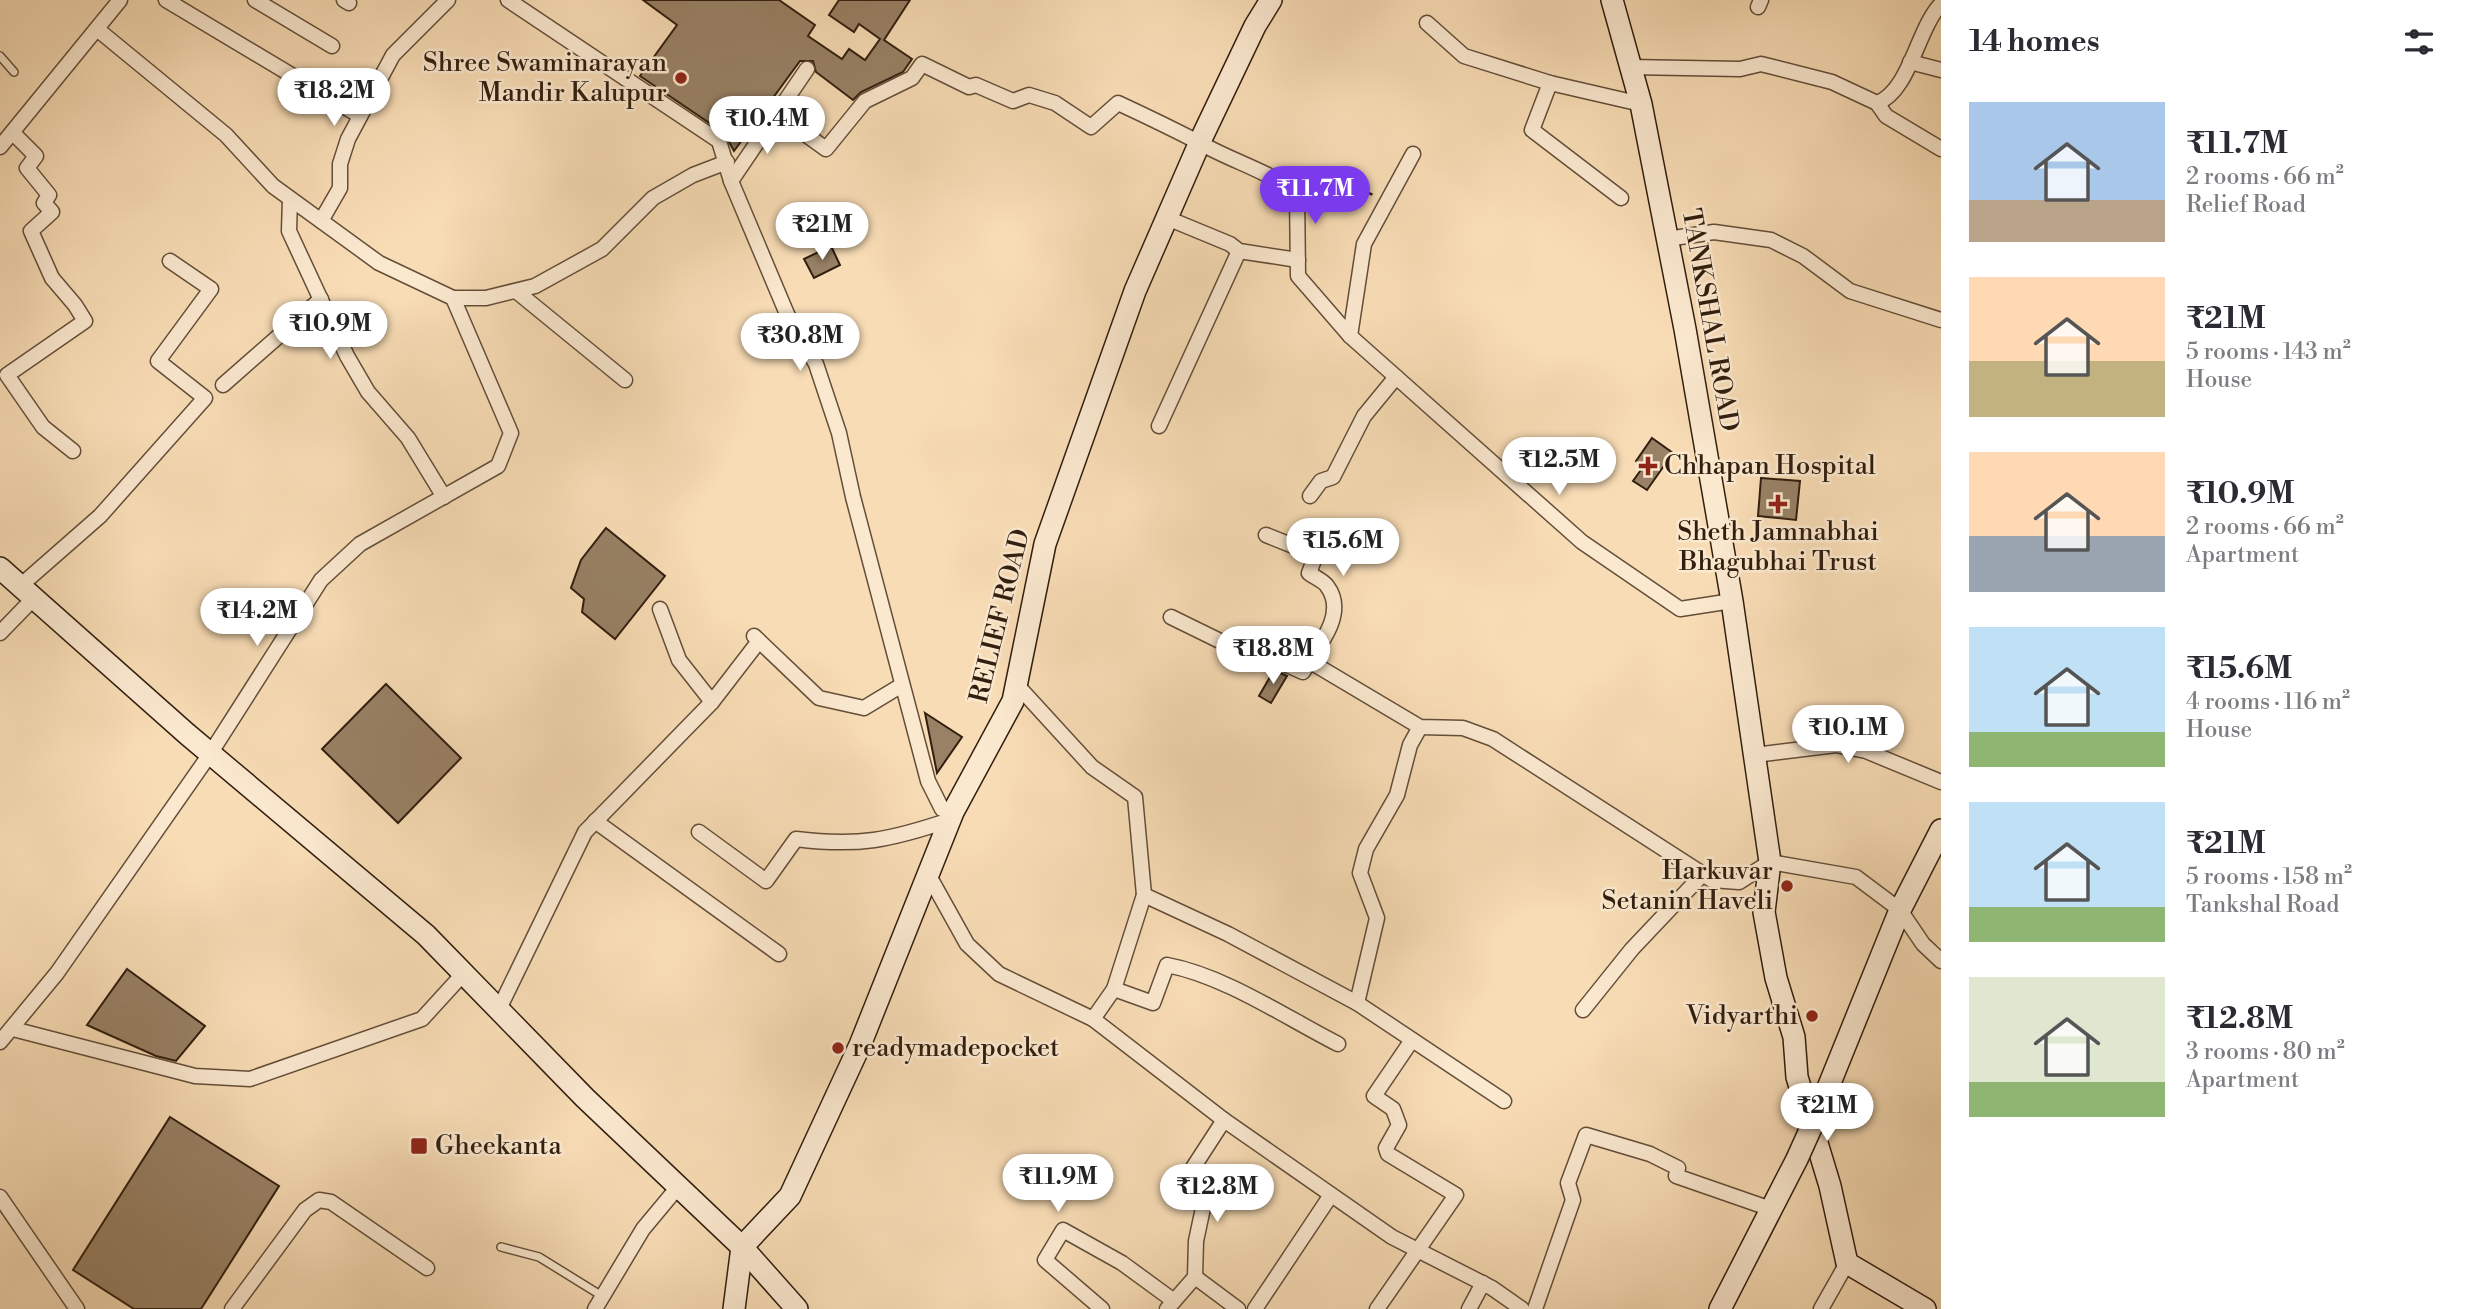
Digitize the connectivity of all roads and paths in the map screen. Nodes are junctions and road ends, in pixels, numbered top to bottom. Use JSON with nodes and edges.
{"nodes":[{"id":1,"x":120,"y":0,"type":"edge"},
{"id":2,"x":166,"y":0,"type":"edge"},
{"id":3,"x":255,"y":0,"type":"edge"},
{"id":4,"x":448,"y":0,"type":"edge"},
{"id":5,"x":508,"y":0,"type":"edge"},
{"id":6,"x":1271,"y":0,"type":"edge"},
{"id":7,"x":1612,"y":0,"type":"edge"},
{"id":8,"x":1941,"y":4,"type":"edge"},
{"id":9,"x":1427,"y":23,"type":"dead end"},
{"id":10,"x":97,"y":30,"type":"junction"},
{"id":11,"x":332,"y":46,"type":"dead end"},
{"id":12,"x":0,"y":56,"type":"edge"},
{"id":13,"x":1910,"y":62,"type":"junction"},
{"id":14,"x":1630,"y":67,"type":"junction"},
{"id":15,"x":807,"y":69,"type":"dead end"},
{"id":16,"x":1941,"y":70,"type":"edge"},
{"id":17,"x":14,"y":72,"type":"dead end"},
{"id":18,"x":1550,"y":83,"type":"junction"},
{"id":19,"x":1877,"y":103,"type":"junction"},
{"id":20,"x":1641,"y":104,"type":"junction"},
{"id":21,"x":776,"y":113,"type":"junction"},
{"id":22,"x":360,"y":116,"type":"junction"},
{"id":23,"x":13,"y":133,"type":"junction"},
{"id":24,"x":1200,"y":143,"type":"junction"},
{"id":25,"x":0,"y":147,"type":"edge"},
{"id":26,"x":1941,"y":149,"type":"edge"},
{"id":27,"x":1413,"y":153,"type":"dead end"},
{"id":28,"x":727,"y":162,"type":"junction"},
{"id":29,"x":731,"y":181,"type":"junction"},
{"id":30,"x":1297,"y":192,"type":"junction"},
{"id":31,"x":1621,"y":198,"type":"dead end"},
{"id":32,"x":290,"y":199,"type":"junction"},
{"id":33,"x":1387,"y":202,"type":"junction"},
{"id":34,"x":1167,"y":218,"type":"junction"},
{"id":35,"x":321,"y":221,"type":"junction"},
{"id":36,"x":1667,"y":239,"type":"junction"},
{"id":37,"x":1239,"y":251,"type":"junction"},
{"id":38,"x":1298,"y":260,"type":"junction"},
{"id":39,"x":170,"y":261,"type":"dead end"},
{"id":40,"x":516,"y":290,"type":"junction"},
{"id":41,"x":453,"y":298,"type":"junction"},
{"id":42,"x":321,"y":299,"type":"junction"},
{"id":43,"x":1941,"y":320,"type":"edge"},
{"id":44,"x":1350,"y":336,"type":"junction"},
{"id":45,"x":1396,"y":377,"type":"junction"},
{"id":46,"x":625,"y":380,"type":"dead end"},
{"id":47,"x":223,"y":385,"type":"dead end"},
{"id":48,"x":1159,"y":426,"type":"dead end"},
{"id":49,"x":73,"y":451,"type":"dead end"},
{"id":50,"x":1310,"y":496,"type":"dead end"},
{"id":51,"x":444,"y":497,"type":"junction"},
{"id":52,"x":1266,"y":535,"type":"dead end"},
{"id":53,"x":0,"y":568,"type":"edge"},
{"id":54,"x":26,"y":593,"type":"junction"},
{"id":55,"x":1732,"y":601,"type":"junction"},
{"id":56,"x":660,"y":609,"type":"dead end"},
{"id":57,"x":1171,"y":617,"type":"dead end"},
{"id":58,"x":0,"y":633,"type":"edge"},
{"id":59,"x":1309,"y":661,"type":"junction"},
{"id":60,"x":1016,"y":684,"type":"junction"},
{"id":61,"x":902,"y":685,"type":"junction"},
{"id":62,"x":712,"y":702,"type":"junction"},
{"id":63,"x":1420,"y":727,"type":"junction"},
{"id":64,"x":210,"y":754,"type":"junction"},
{"id":65,"x":1755,"y":755,"type":"junction"},
{"id":66,"x":1941,"y":782,"type":"edge"},
{"id":67,"x":951,"y":816,"type":"junction"},
{"id":68,"x":595,"y":821,"type":"junction"},
{"id":69,"x":1941,"y":830,"type":"edge"},
{"id":70,"x":699,"y":832,"type":"dead end"},
{"id":71,"x":1770,"y":862,"type":"junction"},
{"id":72,"x":928,"y":874,"type":"junction"},
{"id":73,"x":1703,"y":874,"type":"junction"},
{"id":74,"x":1144,"y":895,"type":"junction"},
{"id":75,"x":1900,"y":911,"type":"junction"},
{"id":76,"x":779,"y":954,"type":"dead end"},
{"id":77,"x":1941,"y":961,"type":"edge"},
{"id":78,"x":464,"y":973,"type":"junction"},
{"id":79,"x":1114,"y":989,"type":"junction"},
{"id":80,"x":1357,"y":1003,"type":"junction"},
{"id":81,"x":499,"y":1009,"type":"junction"},
{"id":82,"x":1583,"y":1010,"type":"dead end"},
{"id":83,"x":1093,"y":1018,"type":"junction"},
{"id":84,"x":13,"y":1029,"type":"junction"},
{"id":85,"x":1412,"y":1040,"type":"junction"},
{"id":86,"x":0,"y":1042,"type":"edge"},
{"id":87,"x":1338,"y":1044,"type":"dead end"},
{"id":88,"x":1504,"y":1101,"type":"dead end"},
{"id":89,"x":1224,"y":1120,"type":"junction"},
{"id":90,"x":678,"y":1187,"type":"junction"},
{"id":91,"x":1331,"y":1195,"type":"junction"},
{"id":92,"x":0,"y":1197,"type":"edge"},
{"id":93,"x":1770,"y":1209,"type":"junction"},
{"id":94,"x":501,"y":1247,"type":"dead end"},
{"id":95,"x":742,"y":1247,"type":"junction"},
{"id":96,"x":1416,"y":1249,"type":"junction"},
{"id":97,"x":1847,"y":1263,"type":"junction"},
{"id":98,"x":427,"y":1268,"type":"dead end"},
{"id":99,"x":1195,"y":1277,"type":"junction"},
{"id":100,"x":1483,"y":1283,"type":"junction"},
{"id":101,"x":599,"y":1303,"type":"edge"},
{"id":102,"x":1171,"y":1305,"type":"edge"},
{"id":103,"x":77,"y":1309,"type":"edge"},
{"id":104,"x":232,"y":1309,"type":"edge"},
{"id":105,"x":734,"y":1309,"type":"edge"},
{"id":106,"x":797,"y":1309,"type":"edge"},
{"id":107,"x":1102,"y":1309,"type":"edge"},
{"id":108,"x":1238,"y":1309,"type":"edge"},
{"id":109,"x":1255,"y":1309,"type":"edge"},
{"id":110,"x":1377,"y":1309,"type":"edge"},
{"id":111,"x":1469,"y":1309,"type":"edge"},
{"id":112,"x":1522,"y":1309,"type":"edge"},
{"id":113,"x":1535,"y":1309,"type":"edge"},
{"id":114,"x":1720,"y":1309,"type":"edge"},
{"id":115,"x":1821,"y":1309,"type":"edge"},
{"id":116,"x":1925,"y":1309,"type":"edge"}],
"edges":[{"from":1,"to":10,"type":"street"},
{"from":2,"to":22,"type":"street"},
{"from":3,"to":11,"type":"street"},
{"from":4,"to":22,"type":"street"},
{"from":5,"to":28,"type":"street"},
{"from":6,"to":24,"type":"street","name":"RELIEF ROAD"},
{"from":7,"to":14,"type":"street","name":"TANKSHAL ROAD"},
{"from":8,"to":13,"type":"street"},
{"from":9,"to":18,"type":"street"},
{"from":10,"to":23,"type":"street"},
{"from":10,"to":32,"type":"street"},
{"from":12,"to":17,"type":"lane"},
{"from":13,"to":16,"type":"street"},
{"from":13,"to":19,"type":"street"},
{"from":14,"to":19,"type":"street"},
{"from":14,"to":20,"type":"street","name":"TANKSHAL ROAD"},
{"from":15,"to":21,"type":"street"},
{"from":18,"to":20,"type":"street"},
{"from":18,"to":31,"type":"street"},
{"from":19,"to":26,"type":"street"},
{"from":20,"to":36,"type":"street","name":"TANKSHAL ROAD"},
{"from":21,"to":24,"type":"street"},
{"from":21,"to":29,"type":"street"},
{"from":22,"to":35,"type":"street"},
{"from":23,"to":25,"type":"street"},
{"from":23,"to":49,"type":"street"},
{"from":24,"to":30,"type":"street"},
{"from":24,"to":34,"type":"street","name":"RELIEF ROAD"},
{"from":27,"to":33,"type":"street"},
{"from":28,"to":29,"type":"street"},
{"from":28,"to":40,"type":"street"},
{"from":29,"to":61,"type":"street"},
{"from":30,"to":33,"type":"path"},
{"from":30,"to":38,"type":"street"},
{"from":32,"to":35,"type":"street"},
{"from":32,"to":42,"type":"street"},
{"from":33,"to":44,"type":"street"},
{"from":34,"to":37,"type":"street"},
{"from":34,"to":60,"type":"street","name":"RELIEF ROAD"},
{"from":35,"to":41,"type":"street"},
{"from":36,"to":43,"type":"street"},
{"from":36,"to":55,"type":"street","name":"TANKSHAL ROAD"},
{"from":37,"to":38,"type":"street"},
{"from":37,"to":48,"type":"street"},
{"from":38,"to":44,"type":"street"},
{"from":39,"to":54,"type":"street"},
{"from":40,"to":41,"type":"street"},
{"from":40,"to":46,"type":"street"},
{"from":41,"to":51,"type":"street"},
{"from":42,"to":47,"type":"street"},
{"from":42,"to":51,"type":"street"},
{"from":44,"to":45,"type":"street"},
{"from":45,"to":50,"type":"street"},
{"from":45,"to":55,"type":"street"},
{"from":51,"to":64,"type":"street"},
{"from":52,"to":59,"type":"street"},
{"from":53,"to":54,"type":"street"},
{"from":54,"to":58,"type":"street"},
{"from":54,"to":64,"type":"street"},
{"from":55,"to":65,"type":"street","name":"TANKSHAL ROAD"},
{"from":56,"to":62,"type":"street"},
{"from":57,"to":59,"type":"street"},
{"from":59,"to":63,"type":"street"},
{"from":60,"to":67,"type":"street","name":"RELIEF ROAD"},
{"from":60,"to":74,"type":"street"},
{"from":61,"to":62,"type":"street"},
{"from":61,"to":67,"type":"street"},
{"from":62,"to":68,"type":"street"},
{"from":63,"to":73,"type":"street"},
{"from":63,"to":80,"type":"street"},
{"from":64,"to":78,"type":"street"},
{"from":64,"to":84,"type":"street"},
{"from":65,"to":66,"type":"street"},
{"from":65,"to":71,"type":"street","name":"TANKSHAL ROAD"},
{"from":67,"to":70,"type":"street"},
{"from":67,"to":72,"type":"street","name":"RELIEF ROAD"},
{"from":68,"to":76,"type":"street"},
{"from":68,"to":81,"type":"street"},
{"from":69,"to":75,"type":"street"},
{"from":71,"to":73,"type":"street"},
{"from":71,"to":75,"type":"street"},
{"from":71,"to":97,"type":"street","name":"TANKSHAL ROAD"},
{"from":72,"to":83,"type":"street"},
{"from":72,"to":95,"type":"street","name":"RELIEF ROAD"},
{"from":73,"to":82,"type":"street"},
{"from":74,"to":79,"type":"street"},
{"from":74,"to":80,"type":"street"},
{"from":75,"to":77,"type":"street"},
{"from":75,"to":93,"type":"street","bridge":true},
{"from":78,"to":81,"type":"street"},
{"from":78,"to":84,"type":"street"},
{"from":79,"to":83,"type":"street"},
{"from":79,"to":87,"type":"street"},
{"from":80,"to":85,"type":"street"},
{"from":81,"to":90,"type":"street"},
{"from":83,"to":89,"type":"street"},
{"from":84,"to":86,"type":"street"},
{"from":85,"to":88,"type":"street"},
{"from":85,"to":96,"type":"street"},
{"from":89,"to":91,"type":"street"},
{"from":89,"to":99,"type":"street"},
{"from":90,"to":95,"type":"street"},
{"from":90,"to":101,"type":"street"},
{"from":91,"to":96,"type":"street"},
{"from":91,"to":109,"type":"street"},
{"from":92,"to":103,"type":"street"},
{"from":93,"to":113,"type":"street"},
{"from":93,"to":114,"type":"street"},
{"from":94,"to":101,"type":"lane"},
{"from":95,"to":105,"type":"street"},
{"from":95,"to":106,"type":"street"},
{"from":96,"to":100,"type":"street"},
{"from":96,"to":110,"type":"street"},
{"from":97,"to":115,"type":"street"},
{"from":97,"to":116,"type":"street"},
{"from":98,"to":104,"type":"street"},
{"from":99,"to":102,"type":"street"},
{"from":99,"to":108,"type":"street"},
{"from":100,"to":111,"type":"street"},
{"from":100,"to":112,"type":"street"},
{"from":102,"to":107,"type":"street"}]}
